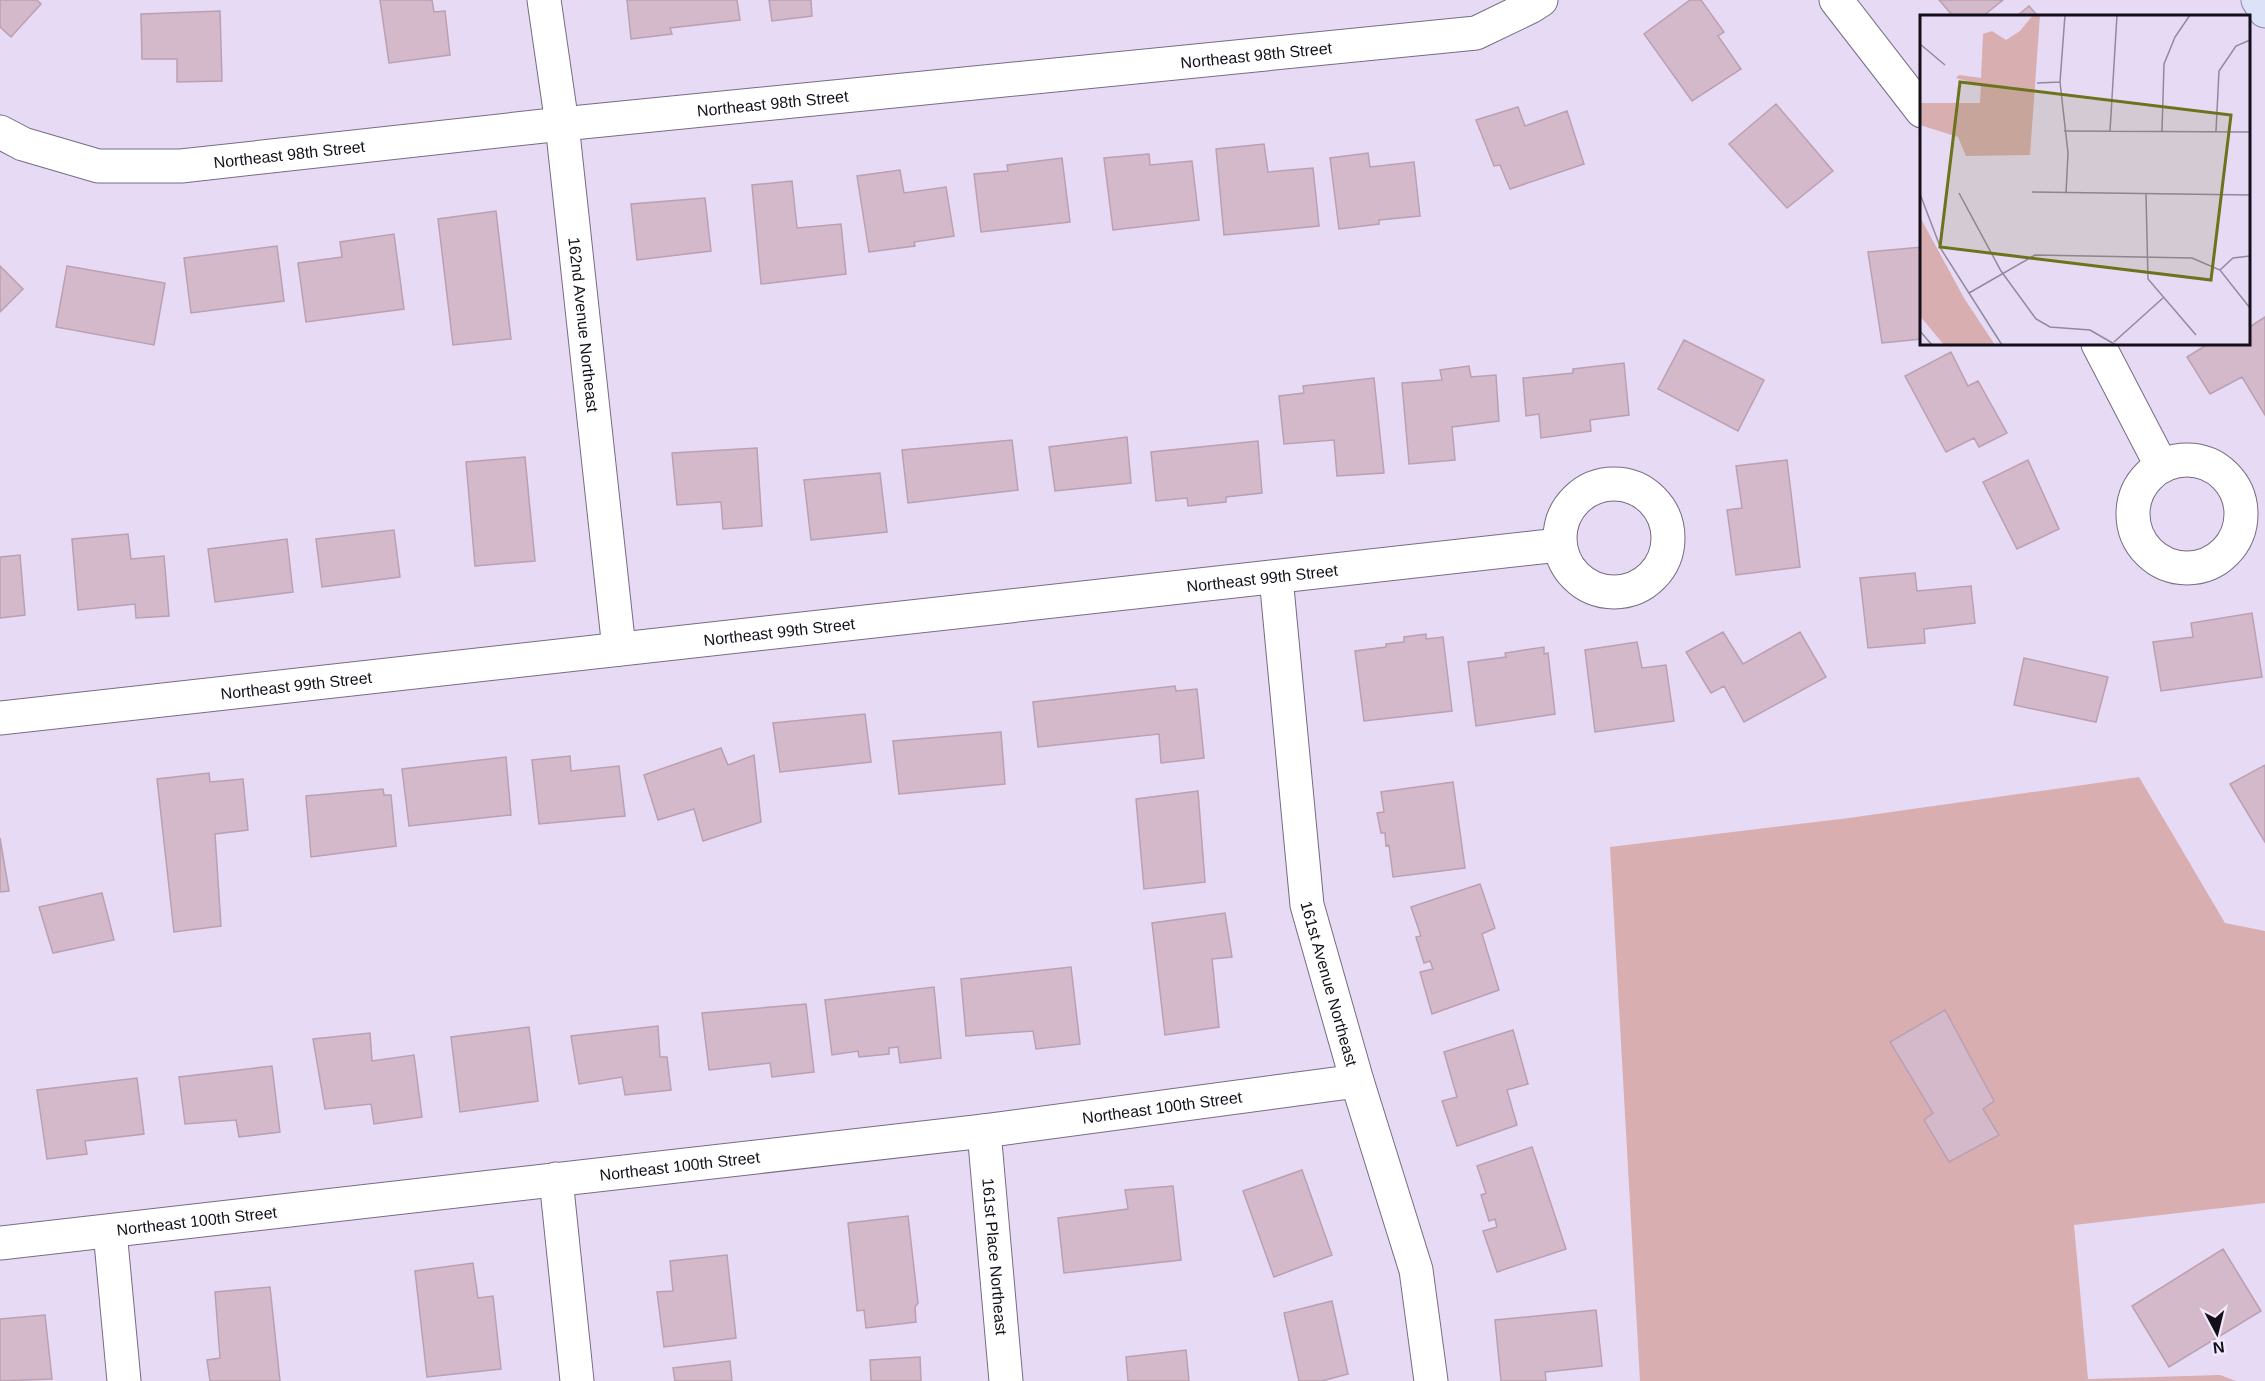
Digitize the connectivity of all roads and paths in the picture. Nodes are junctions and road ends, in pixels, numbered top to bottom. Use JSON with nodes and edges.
{"nodes":[{"id":1,"x":544,"y":0,"type":"edge"},
{"id":2,"x":1541,"y":0,"type":"edge"},
{"id":3,"x":1836,"y":0,"type":"edge"},
{"id":4,"x":2259,"y":0,"type":"edge"},
{"id":5,"x":2265,"y":11,"type":"edge"},
{"id":6,"x":1920,"y":108,"type":"edge"},
{"id":7,"x":562,"y":124,"type":"junction"},
{"id":8,"x":0,"y":132,"type":"edge"},
{"id":9,"x":2099,"y":345,"type":"edge"},
{"id":10,"x":2161,"y":465,"type":"dead end"},
{"id":11,"x":1559,"y":545,"type":"dead end"},
{"id":12,"x":1276,"y":577,"type":"junction"},
{"id":13,"x":619,"y":648,"type":"junction"},
{"id":14,"x":0,"y":718,"type":"edge"},
{"id":15,"x":1357,"y":1081,"type":"junction"},
{"id":16,"x":984,"y":1131,"type":"junction"},
{"id":17,"x":556,"y":1179,"type":"junction"},
{"id":18,"x":110,"y":1231,"type":"junction"},
{"id":19,"x":0,"y":1243,"type":"edge"},
{"id":20,"x":124,"y":1381,"type":"edge"},
{"id":21,"x":577,"y":1381,"type":"edge"},
{"id":22,"x":1006,"y":1381,"type":"edge"},
{"id":23,"x":1431,"y":1381,"type":"edge"}],
"edges":[{"from":1,"to":7,"type":"street","name":"162nd Avenue Northeast"},
{"from":2,"to":7,"type":"street","name":"Northeast 98th Street"},
{"from":3,"to":6,"type":"street"},
{"from":4,"to":5,"type":"main road"},
{"from":7,"to":8,"type":"street","name":"Northeast 98th Street"},
{"from":7,"to":13,"type":"street","name":"162nd Avenue Northeast"},
{"from":9,"to":10,"type":"street"},
{"from":11,"to":12,"type":"street","name":"Northeast 99th Street"},
{"from":12,"to":13,"type":"street","name":"Northeast 99th Street"},
{"from":12,"to":15,"type":"street","name":"161st Avenue Northeast"},
{"from":13,"to":14,"type":"street","name":"Northeast 99th Street"},
{"from":15,"to":16,"type":"street","name":"Northeast 100th Street"},
{"from":15,"to":23,"type":"street","name":"161st Avenue Northeast"},
{"from":16,"to":17,"type":"street","name":"Northeast 100th Street"},
{"from":16,"to":22,"type":"street","name":"161st Place Northeast"},
{"from":17,"to":18,"type":"street","name":"Northeast 100th Street"},
{"from":17,"to":21,"type":"street"},
{"from":18,"to":19,"type":"street","name":"Northeast 100th Street"},
{"from":18,"to":20,"type":"street"}]}
